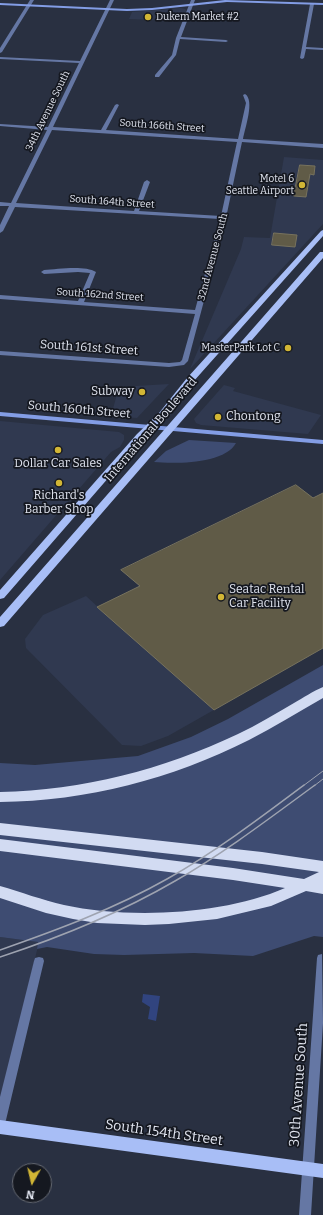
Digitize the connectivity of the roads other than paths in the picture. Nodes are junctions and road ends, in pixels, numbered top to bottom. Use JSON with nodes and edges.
{"nodes":[{"id":1,"x":32,"y":0,"type":"edge"},
{"id":2,"x":112,"y":0,"type":"edge"},
{"id":3,"x":270,"y":1,"type":"edge"},
{"id":4,"x":193,"y":2,"type":"edge"},
{"id":5,"x":0,"y":4,"type":"edge"},
{"id":6,"x":312,"y":4,"type":"junction"},
{"id":7,"x":323,"y":4,"type":"edge"},
{"id":8,"x":28,"y":6,"type":"junction"},
{"id":9,"x":108,"y":10,"type":"junction"},
{"id":10,"x":178,"y":38,"type":"junction"},
{"id":11,"x":226,"y":41,"type":"dead end"},
{"id":12,"x":304,"y":48,"type":"junction"},
{"id":13,"x":323,"y":49,"type":"edge"},
{"id":14,"x":0,"y":52,"type":"edge"},
{"id":15,"x":0,"y":58,"type":"edge"},
{"id":16,"x":302,"y":58,"type":"dead end"},
{"id":17,"x":81,"y":62,"type":"junction"},
{"id":18,"x":157,"y":76,"type":"dead end"},
{"id":19,"x":245,"y":95,"type":"dead end"},
{"id":20,"x":117,"y":105,"type":"dead end"},
{"id":21,"x":0,"y":126,"type":"edge"},
{"id":22,"x":50,"y":128,"type":"junction"},
{"id":23,"x":103,"y":132,"type":"junction"},
{"id":24,"x":240,"y":141,"type":"junction"},
{"id":25,"x":323,"y":146,"type":"edge"},
{"id":26,"x":147,"y":182,"type":"dead end"},
{"id":27,"x":0,"y":204,"type":"edge"},
{"id":28,"x":13,"y":205,"type":"junction"},
{"id":29,"x":136,"y":213,"type":"junction"},
{"id":30,"x":223,"y":218,"type":"junction"},
{"id":31,"x":0,"y":231,"type":"edge"},
{"id":32,"x":323,"y":232,"type":"edge"},
{"id":33,"x":323,"y":254,"type":"edge"},
{"id":34,"x":44,"y":272,"type":"dead end"},
{"id":35,"x":0,"y":297,"type":"edge"},
{"id":36,"x":80,"y":303,"type":"junction"},
{"id":37,"x":198,"y":312,"type":"junction"},
{"id":38,"x":0,"y":352,"type":"edge"},
{"id":39,"x":176,"y":365,"type":"joint"},
{"id":40,"x":0,"y":414,"type":"edge"},
{"id":41,"x":149,"y":427,"type":"junction"},
{"id":42,"x":169,"y":429,"type":"junction"},
{"id":43,"x":323,"y":442,"type":"edge"},
{"id":44,"x":0,"y":596,"type":"edge"},
{"id":45,"x":0,"y":624,"type":"edge"},
{"id":46,"x":323,"y":684,"type":"edge"},
{"id":47,"x":323,"y":692,"type":"edge"},
{"id":48,"x":283,"y":715,"type":"junction"},
{"id":49,"x":0,"y":797,"type":"edge"},
{"id":50,"x":0,"y":829,"type":"edge"},
{"id":51,"x":0,"y":845,"type":"edge"},
{"id":52,"x":323,"y":867,"type":"edge"},
{"id":53,"x":323,"y":877,"type":"edge"},
{"id":54,"x":323,"y":888,"type":"edge"},
{"id":55,"x":0,"y":892,"type":"edge"},
{"id":56,"x":322,"y":958,"type":"edge"},
{"id":57,"x":39,"y":961,"type":"dead end"},
{"id":58,"x":0,"y":1120,"type":"edge"},
{"id":59,"x":0,"y":1127,"type":"edge"},
{"id":60,"x":308,"y":1168,"type":"junction"},
{"id":61,"x":323,"y":1171,"type":"edge"},
{"id":62,"x":304,"y":1215,"type":"edge"}],
"edges":[{"from":1,"to":8,"type":"street"},
{"from":2,"to":9,"type":"street","name":"34th Avenue South"},
{"from":3,"to":4,"type":"street"},
{"from":3,"to":6,"type":"street"},
{"from":4,"to":9,"type":"street"},
{"from":4,"to":10,"type":"street"},
{"from":5,"to":8,"type":"street"},
{"from":6,"to":7,"type":"street"},
{"from":6,"to":12,"type":"street"},
{"from":8,"to":9,"type":"street"},
{"from":8,"to":14,"type":"street"},
{"from":9,"to":17,"type":"street","name":"34th Avenue South"},
{"from":10,"to":11,"type":"street"},
{"from":10,"to":18,"type":"street"},
{"from":12,"to":13,"type":"street"},
{"from":12,"to":16,"type":"street"},
{"from":15,"to":17,"type":"street"},
{"from":17,"to":22,"type":"street","name":"34th Avenue South"},
{"from":19,"to":24,"type":"street","name":"32nd Avenue South"},
{"from":20,"to":23,"type":"street"},
{"from":21,"to":22,"type":"street","name":"South 166th Street"},
{"from":22,"to":23,"type":"street","name":"South 166th Street"},
{"from":22,"to":28,"type":"street","name":"34th Avenue South"},
{"from":23,"to":24,"type":"street","name":"South 166th Street"},
{"from":24,"to":25,"type":"street","name":"South 166th Street"},
{"from":24,"to":30,"type":"street","name":"32nd Avenue South"},
{"from":26,"to":29,"type":"street"},
{"from":27,"to":28,"type":"street","name":"South 164th Street"},
{"from":28,"to":29,"type":"street","name":"South 164th Street"},
{"from":28,"to":31,"type":"street","name":"34th Avenue South"},
{"from":29,"to":30,"type":"street","name":"South 164th Street"},
{"from":30,"to":37,"type":"street","name":"32nd Avenue South"},
{"from":32,"to":41,"type":"main road","name":"International Boulevard"},
{"from":33,"to":42,"type":"main road","name":"International Boulevard"},
{"from":34,"to":36,"type":"street"},
{"from":35,"to":36,"type":"street","name":"South 162nd Street"},
{"from":36,"to":37,"type":"street","name":"South 162nd Street"},
{"from":37,"to":39,"type":"street","name":"32nd Avenue South"},
{"from":38,"to":39,"type":"street","name":"South 161st Street"},
{"from":40,"to":41,"type":"street","name":"South 160th Street"},
{"from":41,"to":42,"type":"street","name":"South 160th Street"},
{"from":41,"to":44,"type":"main road","name":"International Boulevard"},
{"from":42,"to":43,"type":"street","name":"South 160th Street"},
{"from":42,"to":45,"type":"main road","name":"International Boulevard"},
{"from":46,"to":48,"type":"highway"},
{"from":47,"to":48,"type":"highway"},
{"from":48,"to":49,"type":"highway"},
{"from":50,"to":52,"type":"highway"},
{"from":51,"to":54,"type":"highway"},
{"from":53,"to":55,"type":"highway"},
{"from":56,"to":60,"type":"street","name":"30th Avenue South"},
{"from":57,"to":58,"type":"street"},
{"from":59,"to":60,"type":"main road","name":"South 154th Street"},
{"from":60,"to":61,"type":"main road","name":"South 154th Street"},
{"from":60,"to":62,"type":"street","name":"30th Avenue South"}]}
